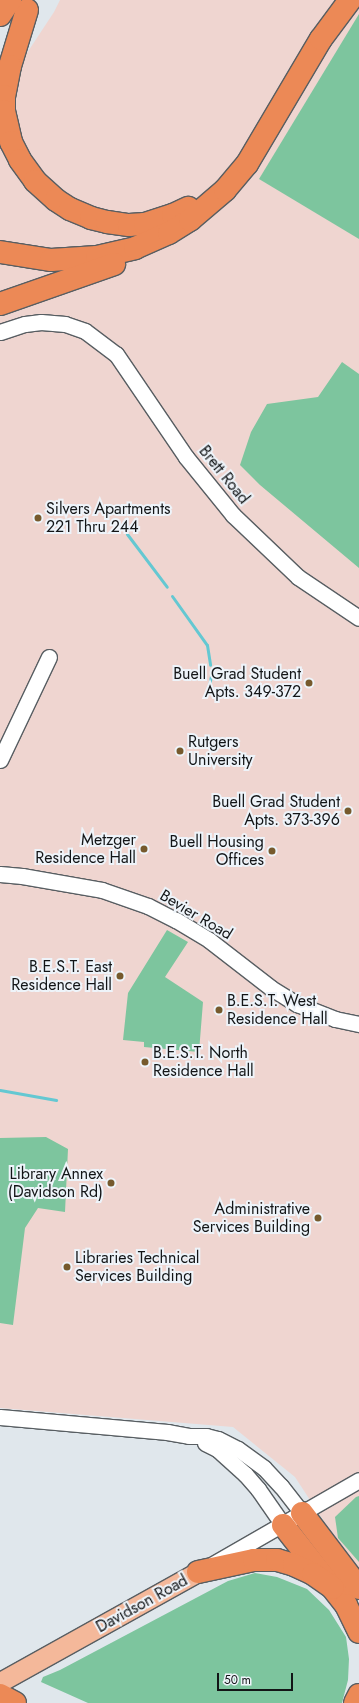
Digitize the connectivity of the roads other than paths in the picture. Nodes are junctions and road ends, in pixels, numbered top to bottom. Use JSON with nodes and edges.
{"nodes":[{"id":1,"x":350,"y":0,"type":"edge"},
{"id":2,"x":23,"y":3,"type":"edge"},
{"id":3,"x":0,"y":15,"type":"edge"},
{"id":4,"x":0,"y":51,"type":"edge"},
{"id":5,"x":236,"y":179,"type":"junction"},
{"id":6,"x":136,"y":248,"type":"junction"},
{"id":7,"x":0,"y":252,"type":"edge"},
{"id":8,"x":0,"y":304,"type":"edge"},
{"id":9,"x":0,"y":332,"type":"edge"},
{"id":10,"x":359,"y":618,"type":"edge"},
{"id":11,"x":49,"y":657,"type":"dead end"},
{"id":12,"x":0,"y":760,"type":"edge"},
{"id":13,"x":0,"y":874,"type":"edge"},
{"id":14,"x":359,"y":1024,"type":"edge"},
{"id":15,"x":0,"y":1417,"type":"edge"},
{"id":16,"x":189,"y":1436,"type":"junction"},
{"id":17,"x":359,"y":1480,"type":"edge"},
{"id":18,"x":302,"y":1514,"type":"junction"},
{"id":19,"x":283,"y":1525,"type":"junction"},
{"id":20,"x":198,"y":1572,"type":"junction"},
{"id":21,"x":333,"y":1588,"type":"junction"},
{"id":22,"x":359,"y":1588,"type":"edge"},
{"id":23,"x":359,"y":1632,"type":"edge"},
{"id":24,"x":0,"y":1682,"type":"edge"},
{"id":25,"x":0,"y":1694,"type":"edge"},
{"id":26,"x":359,"y":1695,"type":"edge"},
{"id":27,"x":15,"y":1703,"type":"edge"},
{"id":28,"x":356,"y":1703,"type":"edge"}],
"edges":[{"from":1,"to":5,"type":"highway"},
{"from":2,"to":3,"type":"highway"},
{"from":2,"to":4,"type":"highway"},
{"from":2,"to":5,"type":"highway"},
{"from":5,"to":6,"type":"highway"},
{"from":6,"to":7,"type":"highway"},
{"from":6,"to":8,"type":"highway"},
{"from":9,"to":10,"type":"street","name":"Brett Road"},
{"from":11,"to":12,"type":"street"},
{"from":13,"to":14,"type":"street","name":"Bevier Road"},
{"from":15,"to":16,"type":"street"},
{"from":16,"to":18,"type":"street"},
{"from":16,"to":19,"type":"street"},
{"from":17,"to":18,"type":"street","name":"Davidson Road"},
{"from":18,"to":19,"type":"street","name":"Davidson Road"},
{"from":18,"to":22,"type":"highway"},
{"from":19,"to":20,"type":"street","name":"Davidson Road"},
{"from":19,"to":21,"type":"highway"},
{"from":20,"to":21,"type":"highway"},
{"from":20,"to":24,"type":"main road","name":"Davidson Road"},
{"from":21,"to":23,"type":"highway"},
{"from":25,"to":27,"type":"highway"},
{"from":26,"to":28,"type":"highway"}]}
